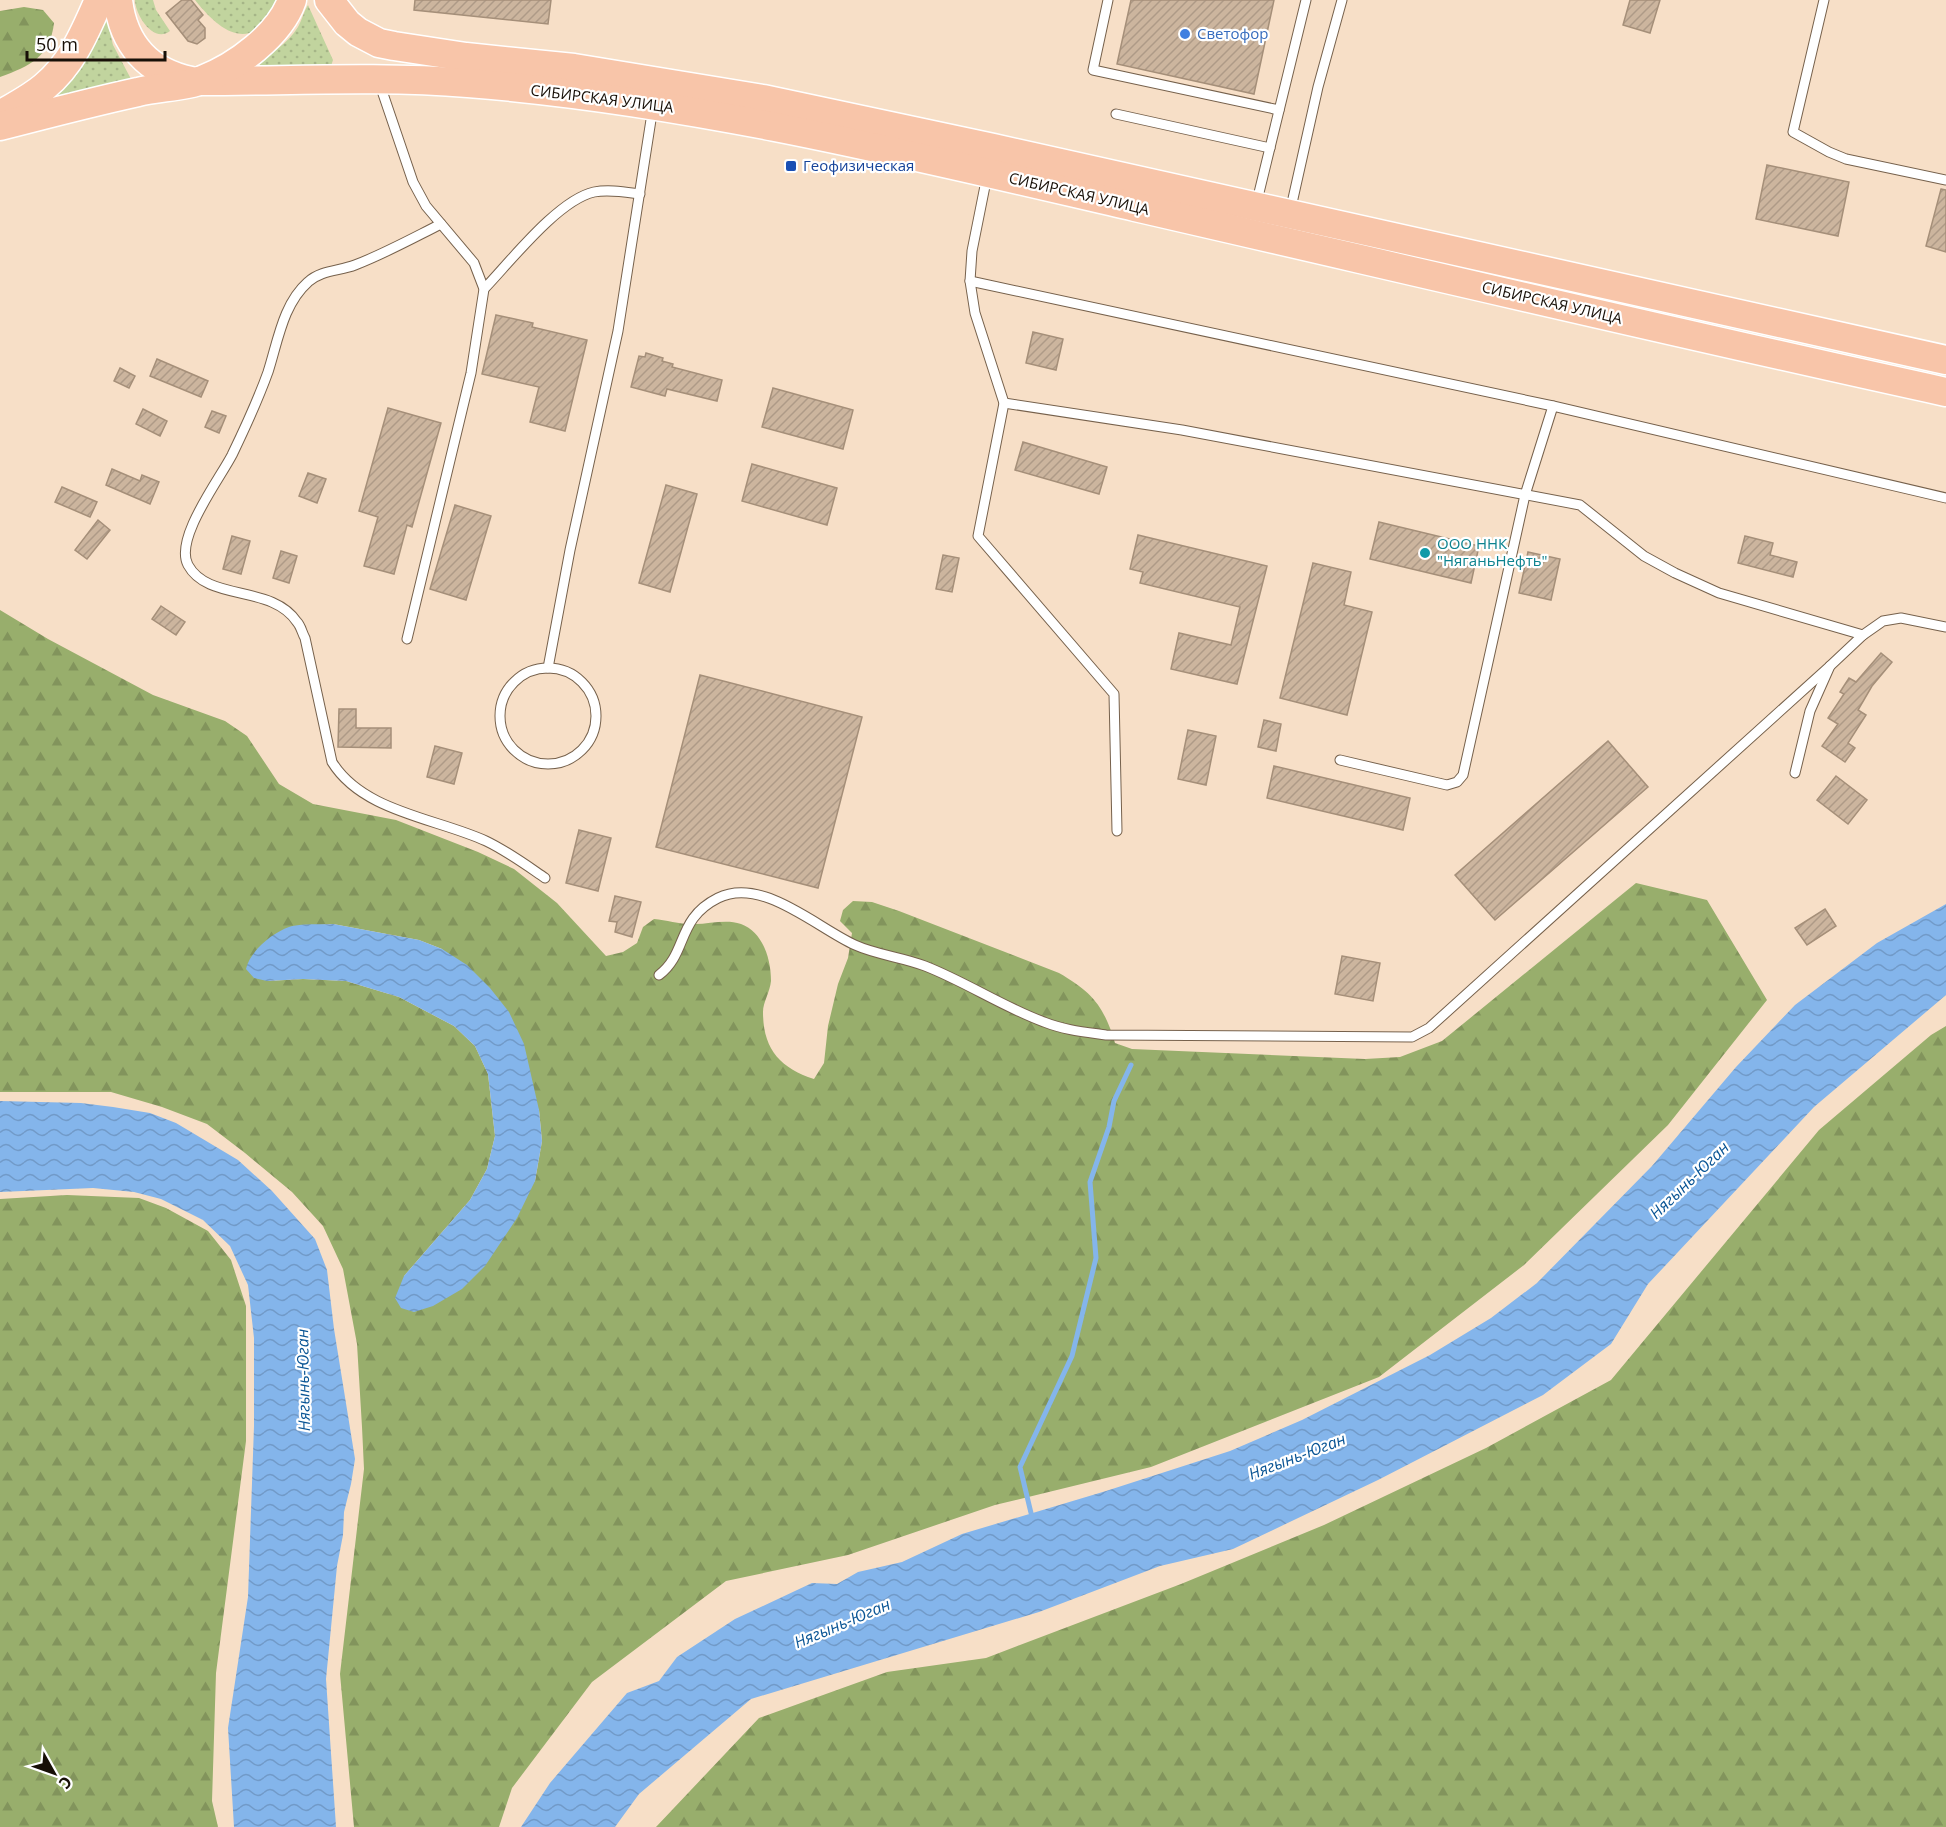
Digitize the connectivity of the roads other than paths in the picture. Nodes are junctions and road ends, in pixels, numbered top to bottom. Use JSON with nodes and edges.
{"nodes":[{"id":1,"x":99,"y":0,"type":"edge"},
{"id":2,"x":118,"y":0,"type":"edge"},
{"id":3,"x":292,"y":0,"type":"edge"},
{"id":4,"x":329,"y":0,"type":"edge"},
{"id":5,"x":1108,"y":0,"type":"edge"},
{"id":6,"x":1305,"y":0,"type":"edge"},
{"id":7,"x":1342,"y":0,"type":"edge"},
{"id":8,"x":1824,"y":0,"type":"edge"},
{"id":9,"x":378,"y":80,"type":"junction"},
{"id":10,"x":197,"y":81,"type":"junction"},
{"id":11,"x":654,"y":105,"type":"junction"},
{"id":12,"x":1279,"y":110,"type":"junction"},
{"id":13,"x":1116,"y":114,"type":"dead end"},
{"id":14,"x":0,"y":115,"type":"edge"},
{"id":15,"x":0,"y":126,"type":"edge"},
{"id":16,"x":1270,"y":148,"type":"junction"},
{"id":17,"x":987,"y":173,"type":"junction"},
{"id":18,"x":1946,"y":180,"type":"edge"},
{"id":19,"x":640,"y":194,"type":"junction"},
{"id":20,"x":1256,"y":207,"type":"junction"},
{"id":21,"x":1290,"y":215,"type":"junction"},
{"id":22,"x":441,"y":224,"type":"junction"},
{"id":23,"x":970,"y":281,"type":"junction"},
{"id":24,"x":484,"y":289,"type":"junction"},
{"id":25,"x":1752,"y":316,"type":"junction"},
{"id":26,"x":1744,"y":348,"type":"junction"},
{"id":27,"x":1946,"y":360,"type":"edge"},
{"id":28,"x":1946,"y":392,"type":"edge"},
{"id":29,"x":1004,"y":403,"type":"junction"},
{"id":30,"x":1553,"y":406,"type":"junction"},
{"id":31,"x":1525,"y":495,"type":"junction"},
{"id":32,"x":1946,"y":498,"type":"edge"},
{"id":33,"x":1946,"y":627,"type":"edge"},
{"id":34,"x":1863,"y":635,"type":"junction"},
{"id":35,"x":407,"y":639,"type":"dead end"},
{"id":36,"x":1830,"y":666,"type":"junction"},
{"id":37,"x":548,"y":668,"type":"junction"},
{"id":38,"x":1340,"y":760,"type":"dead end"},
{"id":39,"x":1795,"y":773,"type":"dead end"},
{"id":40,"x":1118,"y":831,"type":"dead end"},
{"id":41,"x":545,"y":878,"type":"dead end"},
{"id":42,"x":659,"y":975,"type":"dead end"}],
"edges":[{"from":1,"to":14,"type":"main road"},
{"from":2,"to":10,"type":"main road"},
{"from":3,"to":10,"type":"main road"},
{"from":4,"to":20,"type":"main road","name":"СИБИРСКАЯ УЛИЦА"},
{"from":5,"to":12,"type":"lane"},
{"from":6,"to":12,"type":"lane"},
{"from":7,"to":21,"type":"lane"},
{"from":8,"to":18,"type":"lane"},
{"from":9,"to":10,"type":"main road","name":"СИБИРСКАЯ УЛИЦА"},
{"from":9,"to":11,"type":"main road","name":"СИБИРСКАЯ УЛИЦА"},
{"from":9,"to":22,"type":"lane"},
{"from":10,"to":15,"type":"main road"},
{"from":11,"to":17,"type":"main road","name":"СИБИРСКАЯ УЛИЦА"},
{"from":11,"to":19,"type":"lane"},
{"from":12,"to":16,"type":"lane"},
{"from":13,"to":16,"type":"lane"},
{"from":16,"to":20,"type":"lane"},
{"from":17,"to":23,"type":"lane"},
{"from":17,"to":26,"type":"main road","name":"СИБИРСКАЯ УЛИЦА"},
{"from":19,"to":24,"type":"lane"},
{"from":19,"to":37,"type":"lane"},
{"from":20,"to":21,"type":"main road","name":"СИБИРСКАЯ УЛИЦА"},
{"from":21,"to":25,"type":"main road","name":"СИБИРСКАЯ УЛИЦА"},
{"from":22,"to":24,"type":"lane"},
{"from":22,"to":41,"type":"lane"},
{"from":23,"to":29,"type":"lane"},
{"from":23,"to":30,"type":"lane"},
{"from":24,"to":35,"type":"lane"},
{"from":25,"to":26,"type":"main road"},
{"from":25,"to":27,"type":"main road","name":"СИБИРСКАЯ УЛИЦА"},
{"from":26,"to":28,"type":"main road","name":"СИБИРСКАЯ УЛИЦА"},
{"from":29,"to":31,"type":"lane"},
{"from":29,"to":40,"type":"lane"},
{"from":30,"to":31,"type":"lane"},
{"from":30,"to":32,"type":"lane"},
{"from":31,"to":34,"type":"lane"},
{"from":31,"to":38,"type":"lane"},
{"from":33,"to":34,"type":"lane"},
{"from":34,"to":36,"type":"lane"},
{"from":36,"to":39,"type":"lane"},
{"from":36,"to":42,"type":"lane"},
{"from":37,"to":37,"type":"lane"}]}
